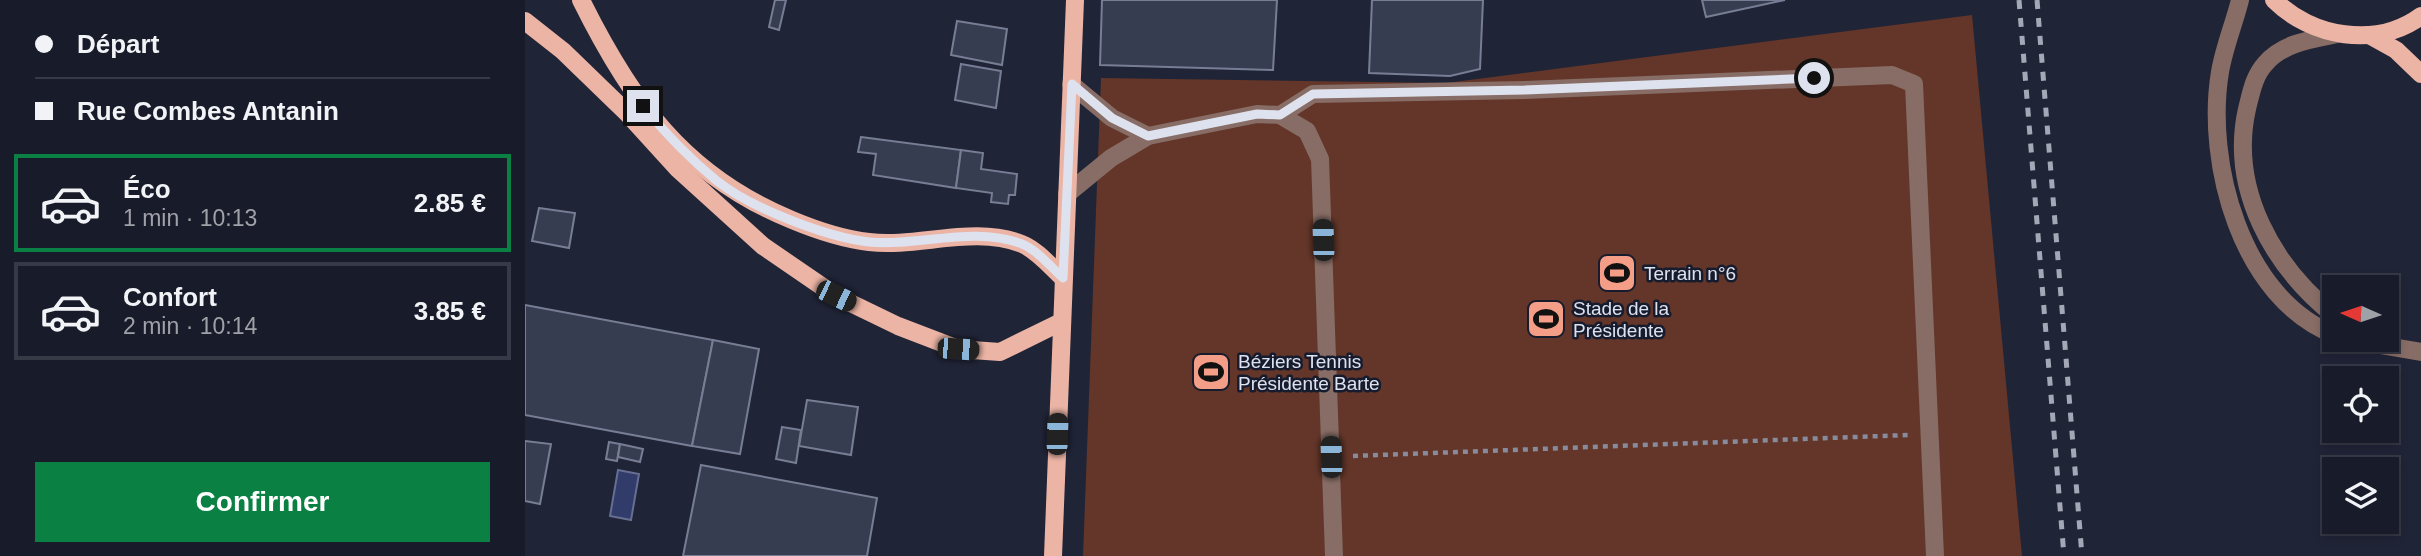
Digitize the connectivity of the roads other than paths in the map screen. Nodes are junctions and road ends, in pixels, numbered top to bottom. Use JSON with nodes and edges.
{"nodes":[{"id":1,"x":580,"y":0,"type":"edge"},
{"id":2,"x":1075,"y":0,"type":"edge"},
{"id":3,"x":2240,"y":0,"type":"edge"},
{"id":4,"x":2274,"y":0,"type":"edge"},
{"id":5,"x":2421,"y":16,"type":"edge"},
{"id":6,"x":525,"y":22,"type":"edge"},
{"id":7,"x":2338,"y":34,"type":"junction"},
{"id":8,"x":2369,"y":35,"type":"junction"},
{"id":9,"x":2421,"y":74,"type":"edge"},
{"id":10,"x":1072,"y":84,"type":"junction"},
{"id":11,"x":1280,"y":115,"type":"junction"},
{"id":12,"x":1148,"y":136,"type":"junction"},
{"id":13,"x":1067,"y":194,"type":"junction"},
{"id":14,"x":1063,"y":278,"type":"junction"},
{"id":15,"x":2322,"y":303,"type":"edge"},
{"id":16,"x":1061,"y":322,"type":"junction"},
{"id":17,"x":2322,"y":330,"type":"edge"},
{"id":18,"x":2399,"y":347,"type":"edge"},
{"id":19,"x":2421,"y":352,"type":"edge"},
{"id":20,"x":1053,"y":556,"type":"edge"},
{"id":21,"x":1334,"y":556,"type":"edge"},
{"id":22,"x":1935,"y":556,"type":"edge"}],
"edges":[{"from":1,"to":14,"type":"main road"},
{"from":2,"to":10,"type":"main road"},
{"from":3,"to":17,"type":"street"},
{"from":4,"to":7,"type":"main road"},
{"from":5,"to":8,"type":"main road"},
{"from":6,"to":16,"type":"main road"},
{"from":7,"to":8,"type":"main road"},
{"from":7,"to":15,"type":"street"},
{"from":8,"to":9,"type":"main road"},
{"from":10,"to":12,"type":"street"},
{"from":10,"to":13,"type":"main road"},
{"from":11,"to":12,"type":"street"},
{"from":11,"to":21,"type":"street"},
{"from":11,"to":22,"type":"street"},
{"from":12,"to":13,"type":"street"},
{"from":13,"to":14,"type":"main road"},
{"from":14,"to":16,"type":"main road"},
{"from":16,"to":20,"type":"main road"},
{"from":18,"to":19,"type":"street"}]}
